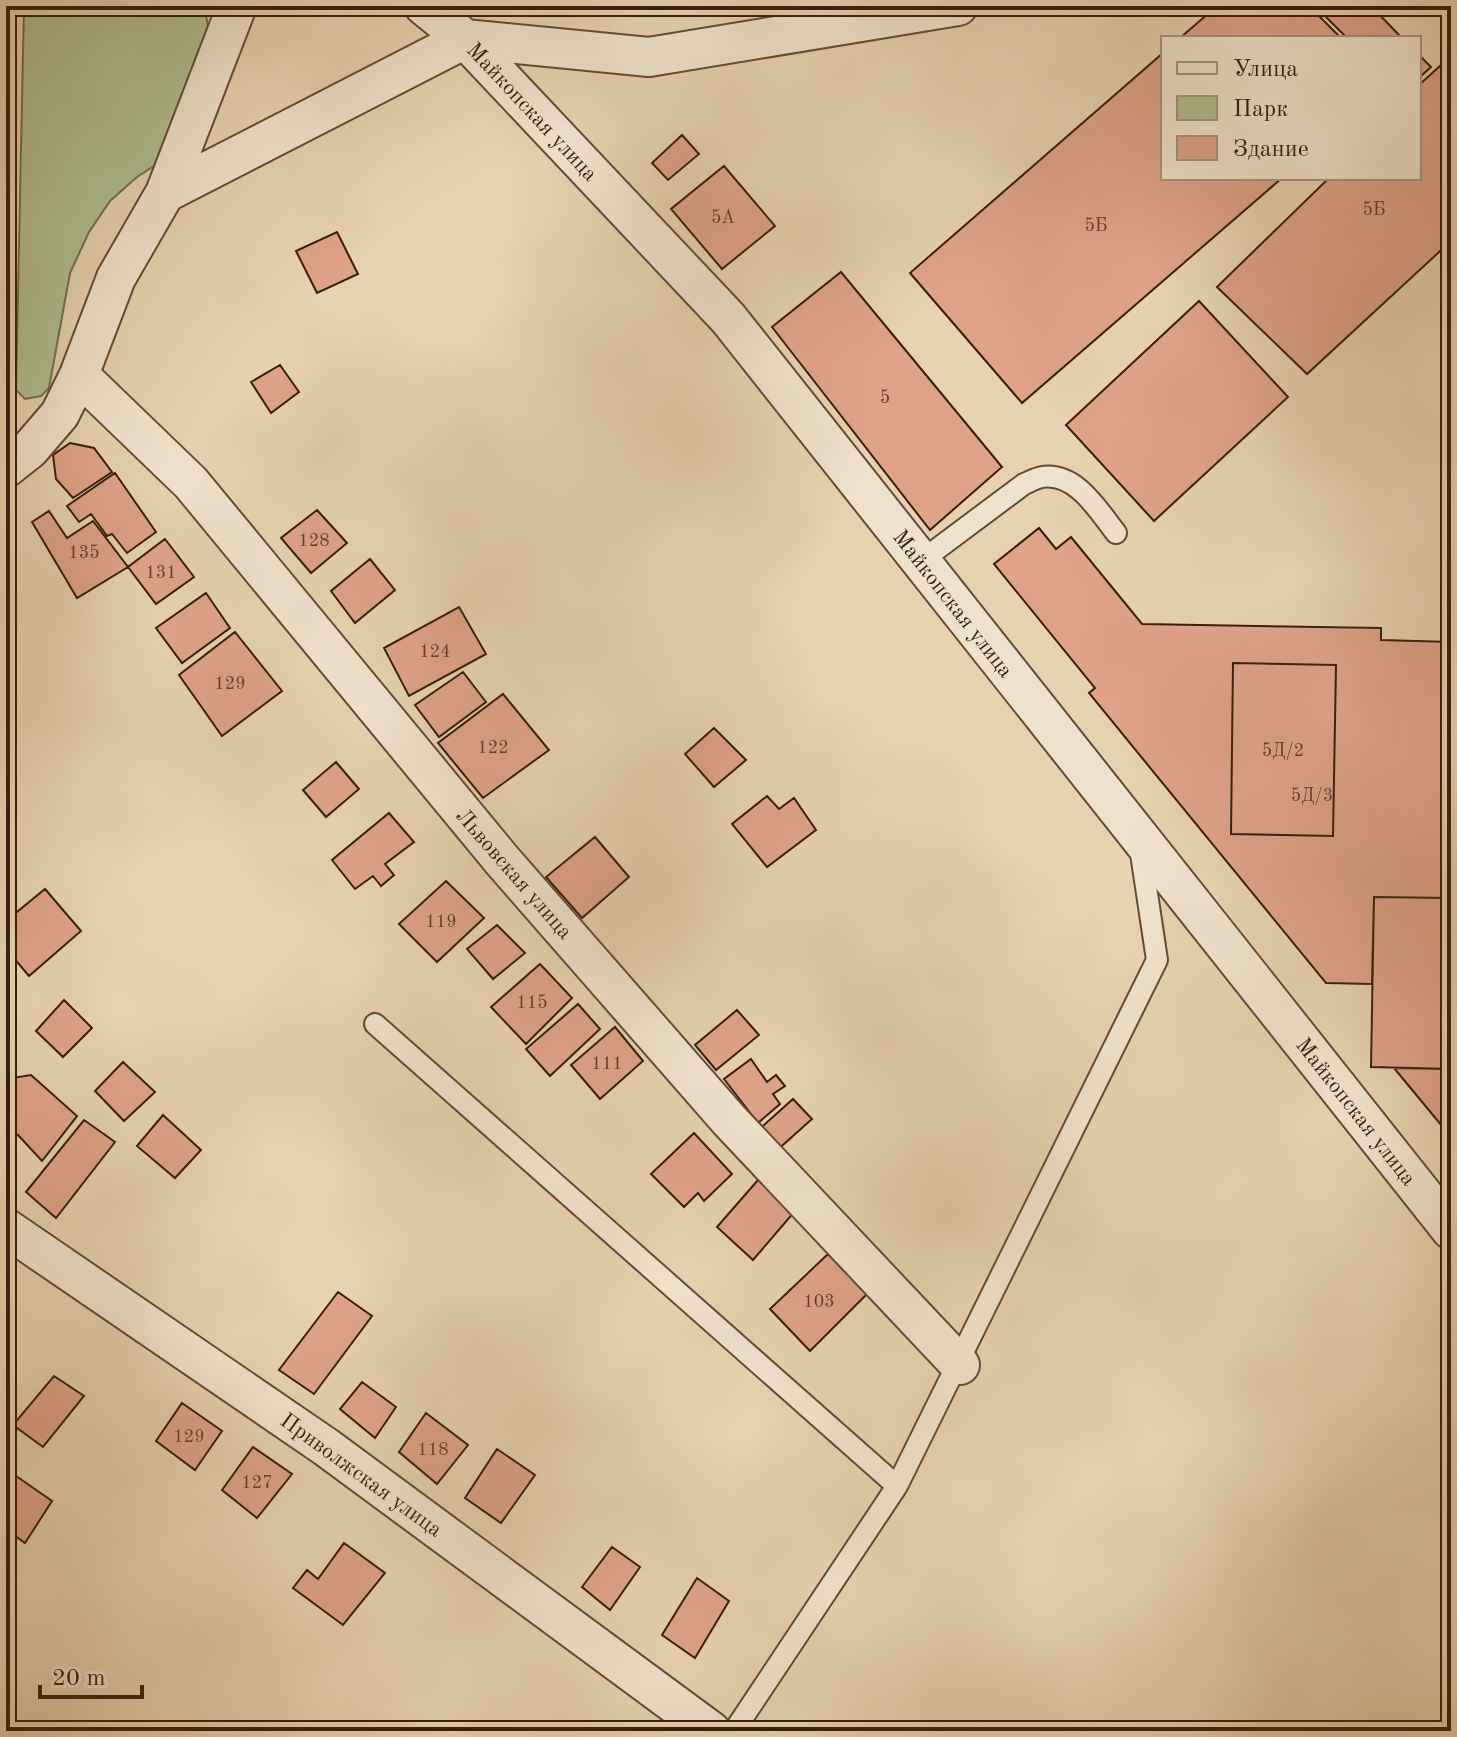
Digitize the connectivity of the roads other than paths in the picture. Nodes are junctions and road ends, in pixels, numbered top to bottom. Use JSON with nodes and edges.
{"nodes":[{"id":1,"x":237,"y":6,"type":"edge"},
{"id":2,"x":424,"y":6,"type":"edge"},
{"id":3,"x":958,"y":6,"type":"edge"},
{"id":4,"x":465,"y":39,"type":"junction"},
{"id":5,"x":165,"y":193,"type":"junction"},
{"id":6,"x":79,"y":375,"type":"junction"},
{"id":7,"x":6,"y":468,"type":"edge"},
{"id":8,"x":1116,"y":533,"type":"dead end"},
{"id":9,"x":921,"y":561,"type":"junction"},
{"id":10,"x":1138,"y":835,"type":"junction"},
{"id":11,"x":375,"y":1024,"type":"dead end"},
{"id":12,"x":6,"y":1228,"type":"edge"},
{"id":13,"x":1451,"y":1230,"type":"edge"},
{"id":14,"x":960,"y":1365,"type":"junction"},
{"id":15,"x":897,"y":1486,"type":"junction"},
{"id":16,"x":711,"y":1731,"type":"edge"},
{"id":17,"x":734,"y":1731,"type":"edge"}],
"edges":[{"from":1,"to":5,"type":"street"},
{"from":2,"to":4,"type":"street","name":"Майкопская улица"},
{"from":3,"to":4,"type":"street"},
{"from":4,"to":5,"type":"street"},
{"from":4,"to":9,"type":"street","name":"Майкопская улица"},
{"from":5,"to":6,"type":"street"},
{"from":6,"to":7,"type":"street"},
{"from":6,"to":14,"type":"street","name":"Львовская улица"},
{"from":8,"to":9,"type":"lane"},
{"from":9,"to":10,"type":"street","name":"Майкопская улица"},
{"from":10,"to":13,"type":"street","name":"Майкопская улица"},
{"from":10,"to":14,"type":"lane"},
{"from":11,"to":15,"type":"lane"},
{"from":12,"to":16,"type":"street","name":"Приволжская улица"},
{"from":14,"to":15,"type":"lane"},
{"from":15,"to":17,"type":"lane"}]}
